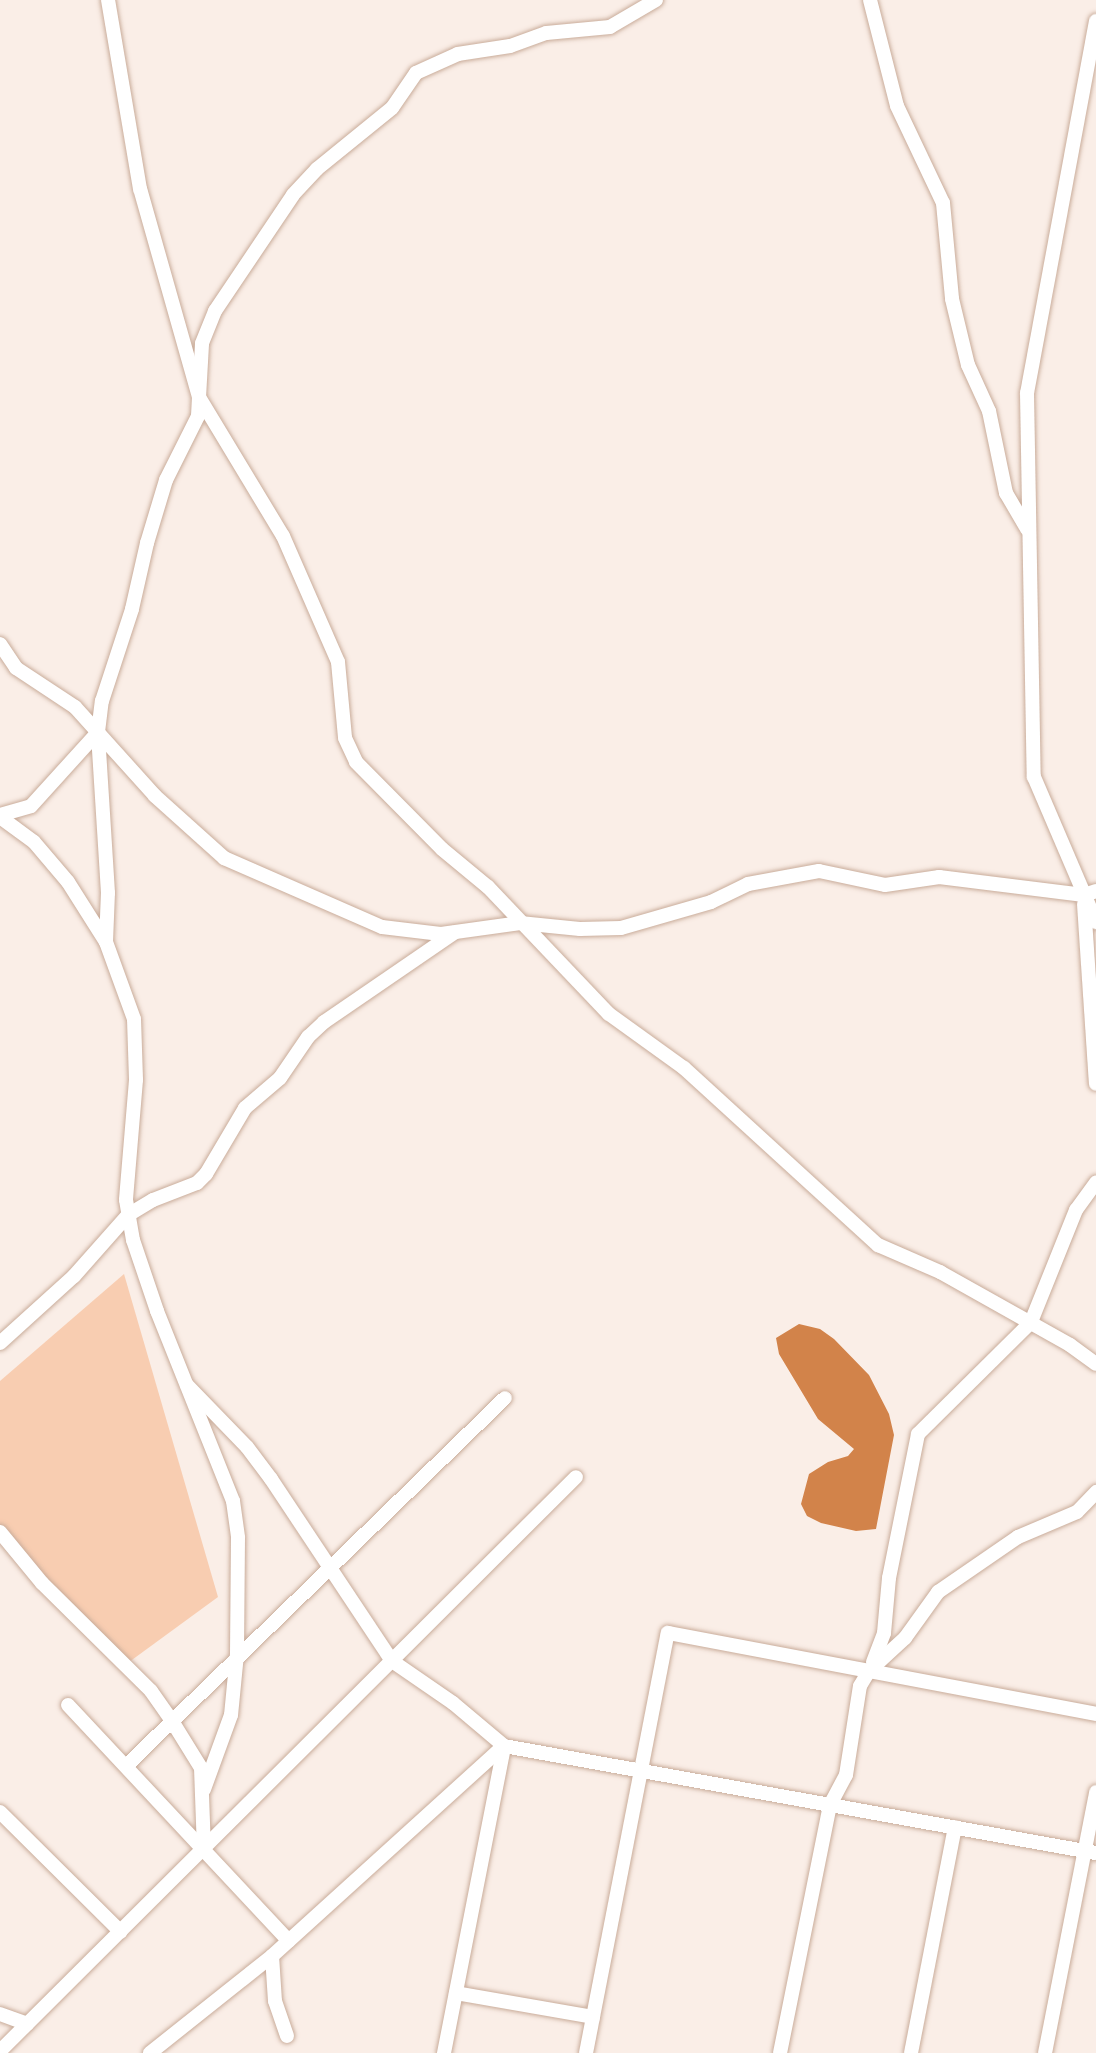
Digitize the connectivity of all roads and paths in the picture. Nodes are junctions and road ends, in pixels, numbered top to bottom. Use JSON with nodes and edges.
{"nodes":[{"id":1,"x":108,"y":0,"type":"edge"},
{"id":2,"x":656,"y":0,"type":"edge"},
{"id":3,"x":870,"y":0,"type":"edge"},
{"id":4,"x":1096,"y":21,"type":"edge"},
{"id":5,"x":199,"y":397,"type":"junction"},
{"id":6,"x":1027,"y":529,"type":"junction"},
{"id":7,"x":0,"y":644,"type":"edge"},
{"id":8,"x":98,"y":732,"type":"junction"},
{"id":9,"x":0,"y":816,"type":"edge"},
{"id":10,"x":1090,"y":893,"type":"edge"},
{"id":11,"x":1096,"y":922,"type":"edge"},
{"id":12,"x":520,"y":923,"type":"junction"},
{"id":13,"x":454,"y":932,"type":"junction"},
{"id":14,"x":106,"y":942,"type":"junction"},
{"id":15,"x":1096,"y":1084,"type":"edge"},
{"id":16,"x":1096,"y":1182,"type":"edge"},
{"id":17,"x":128,"y":1215,"type":"junction"},
{"id":18,"x":1031,"y":1322,"type":"junction"},
{"id":19,"x":0,"y":1343,"type":"edge"},
{"id":20,"x":1096,"y":1364,"type":"edge"},
{"id":21,"x":187,"y":1385,"type":"junction"},
{"id":22,"x":505,"y":1398,"type":"dead end"},
{"id":23,"x":576,"y":1477,"type":"dead end"},
{"id":24,"x":1096,"y":1492,"type":"edge"},
{"id":25,"x":0,"y":1532,"type":"edge"},
{"id":26,"x":330,"y":1568,"type":"junction"},
{"id":27,"x":237,"y":1658,"type":"junction"},
{"id":28,"x":392,"y":1661,"type":"junction"},
{"id":29,"x":869,"y":1671,"type":"junction"},
{"id":30,"x":68,"y":1705,"type":"dead end"},
{"id":31,"x":1096,"y":1714,"type":"edge"},
{"id":32,"x":172,"y":1721,"type":"junction"},
{"id":33,"x":504,"y":1746,"type":"junction"},
{"id":34,"x":126,"y":1766,"type":"junction"},
{"id":35,"x":641,"y":1771,"type":"junction"},
{"id":36,"x":204,"y":1789,"type":"junction"},
{"id":37,"x":1096,"y":1792,"type":"edge"},
{"id":38,"x":830,"y":1805,"type":"junction"},
{"id":39,"x":0,"y":1812,"type":"edge"},
{"id":40,"x":955,"y":1827,"type":"junction"},
{"id":41,"x":204,"y":1850,"type":"junction"},
{"id":42,"x":1090,"y":1852,"type":"edge"},
{"id":43,"x":121,"y":1932,"type":"junction"},
{"id":44,"x":289,"y":1941,"type":"junction"},
{"id":45,"x":272,"y":1956,"type":"junction"},
{"id":46,"x":456,"y":1993,"type":"junction"},
{"id":47,"x":0,"y":2014,"type":"edge"},
{"id":48,"x":593,"y":2017,"type":"junction"},
{"id":49,"x":27,"y":2024,"type":"junction"},
{"id":50,"x":287,"y":2036,"type":"dead end"},
{"id":51,"x":0,"y":2051,"type":"edge"},
{"id":52,"x":150,"y":2053,"type":"edge"},
{"id":53,"x":444,"y":2053,"type":"edge"},
{"id":54,"x":586,"y":2053,"type":"edge"},
{"id":55,"x":780,"y":2053,"type":"edge"},
{"id":56,"x":911,"y":2053,"type":"edge"},
{"id":57,"x":1045,"y":2053,"type":"edge"}],
"edges":[{"from":1,"to":5,"type":"street"},
{"from":2,"to":5,"type":"street"},
{"from":3,"to":6,"type":"street"},
{"from":4,"to":6,"type":"street"},
{"from":5,"to":8,"type":"street"},
{"from":5,"to":12,"type":"street"},
{"from":6,"to":10,"type":"street"},
{"from":7,"to":8,"type":"street"},
{"from":8,"to":9,"type":"street"},
{"from":8,"to":13,"type":"street"},
{"from":8,"to":14,"type":"street"},
{"from":9,"to":14,"type":"street"},
{"from":10,"to":11,"type":"street"},
{"from":10,"to":12,"type":"street"},
{"from":10,"to":15,"type":"street"},
{"from":12,"to":13,"type":"street"},
{"from":12,"to":18,"type":"street"},
{"from":13,"to":17,"type":"street"},
{"from":14,"to":17,"type":"street"},
{"from":16,"to":18,"type":"street"},
{"from":17,"to":19,"type":"street"},
{"from":17,"to":21,"type":"street"},
{"from":18,"to":20,"type":"street"},
{"from":18,"to":29,"type":"street"},
{"from":21,"to":26,"type":"street"},
{"from":21,"to":27,"type":"street"},
{"from":22,"to":26,"type":"street"},
{"from":23,"to":28,"type":"street"},
{"from":24,"to":29,"type":"street"},
{"from":25,"to":32,"type":"street"},
{"from":26,"to":27,"type":"street"},
{"from":26,"to":28,"type":"street"},
{"from":27,"to":32,"type":"street"},
{"from":27,"to":36,"type":"street"},
{"from":28,"to":33,"type":"street"},
{"from":28,"to":41,"type":"street"},
{"from":29,"to":31,"type":"street"},
{"from":29,"to":35,"type":"street"},
{"from":29,"to":38,"type":"street"},
{"from":30,"to":34,"type":"street"},
{"from":32,"to":34,"type":"street"},
{"from":32,"to":36,"type":"street"},
{"from":33,"to":35,"type":"street"},
{"from":33,"to":44,"type":"street"},
{"from":33,"to":46,"type":"street"},
{"from":34,"to":41,"type":"street"},
{"from":35,"to":38,"type":"street"},
{"from":35,"to":48,"type":"street"},
{"from":36,"to":41,"type":"street"},
{"from":37,"to":42,"type":"street"},
{"from":38,"to":40,"type":"street"},
{"from":38,"to":55,"type":"street"},
{"from":39,"to":43,"type":"street"},
{"from":40,"to":42,"type":"street"},
{"from":40,"to":56,"type":"street"},
{"from":41,"to":43,"type":"street"},
{"from":41,"to":44,"type":"street"},
{"from":42,"to":57,"type":"street"},
{"from":43,"to":49,"type":"street"},
{"from":44,"to":45,"type":"street"},
{"from":45,"to":50,"type":"street"},
{"from":45,"to":52,"type":"street"},
{"from":46,"to":48,"type":"street"},
{"from":46,"to":53,"type":"street"},
{"from":47,"to":49,"type":"street"},
{"from":48,"to":54,"type":"street"},
{"from":49,"to":51,"type":"street"}]}
